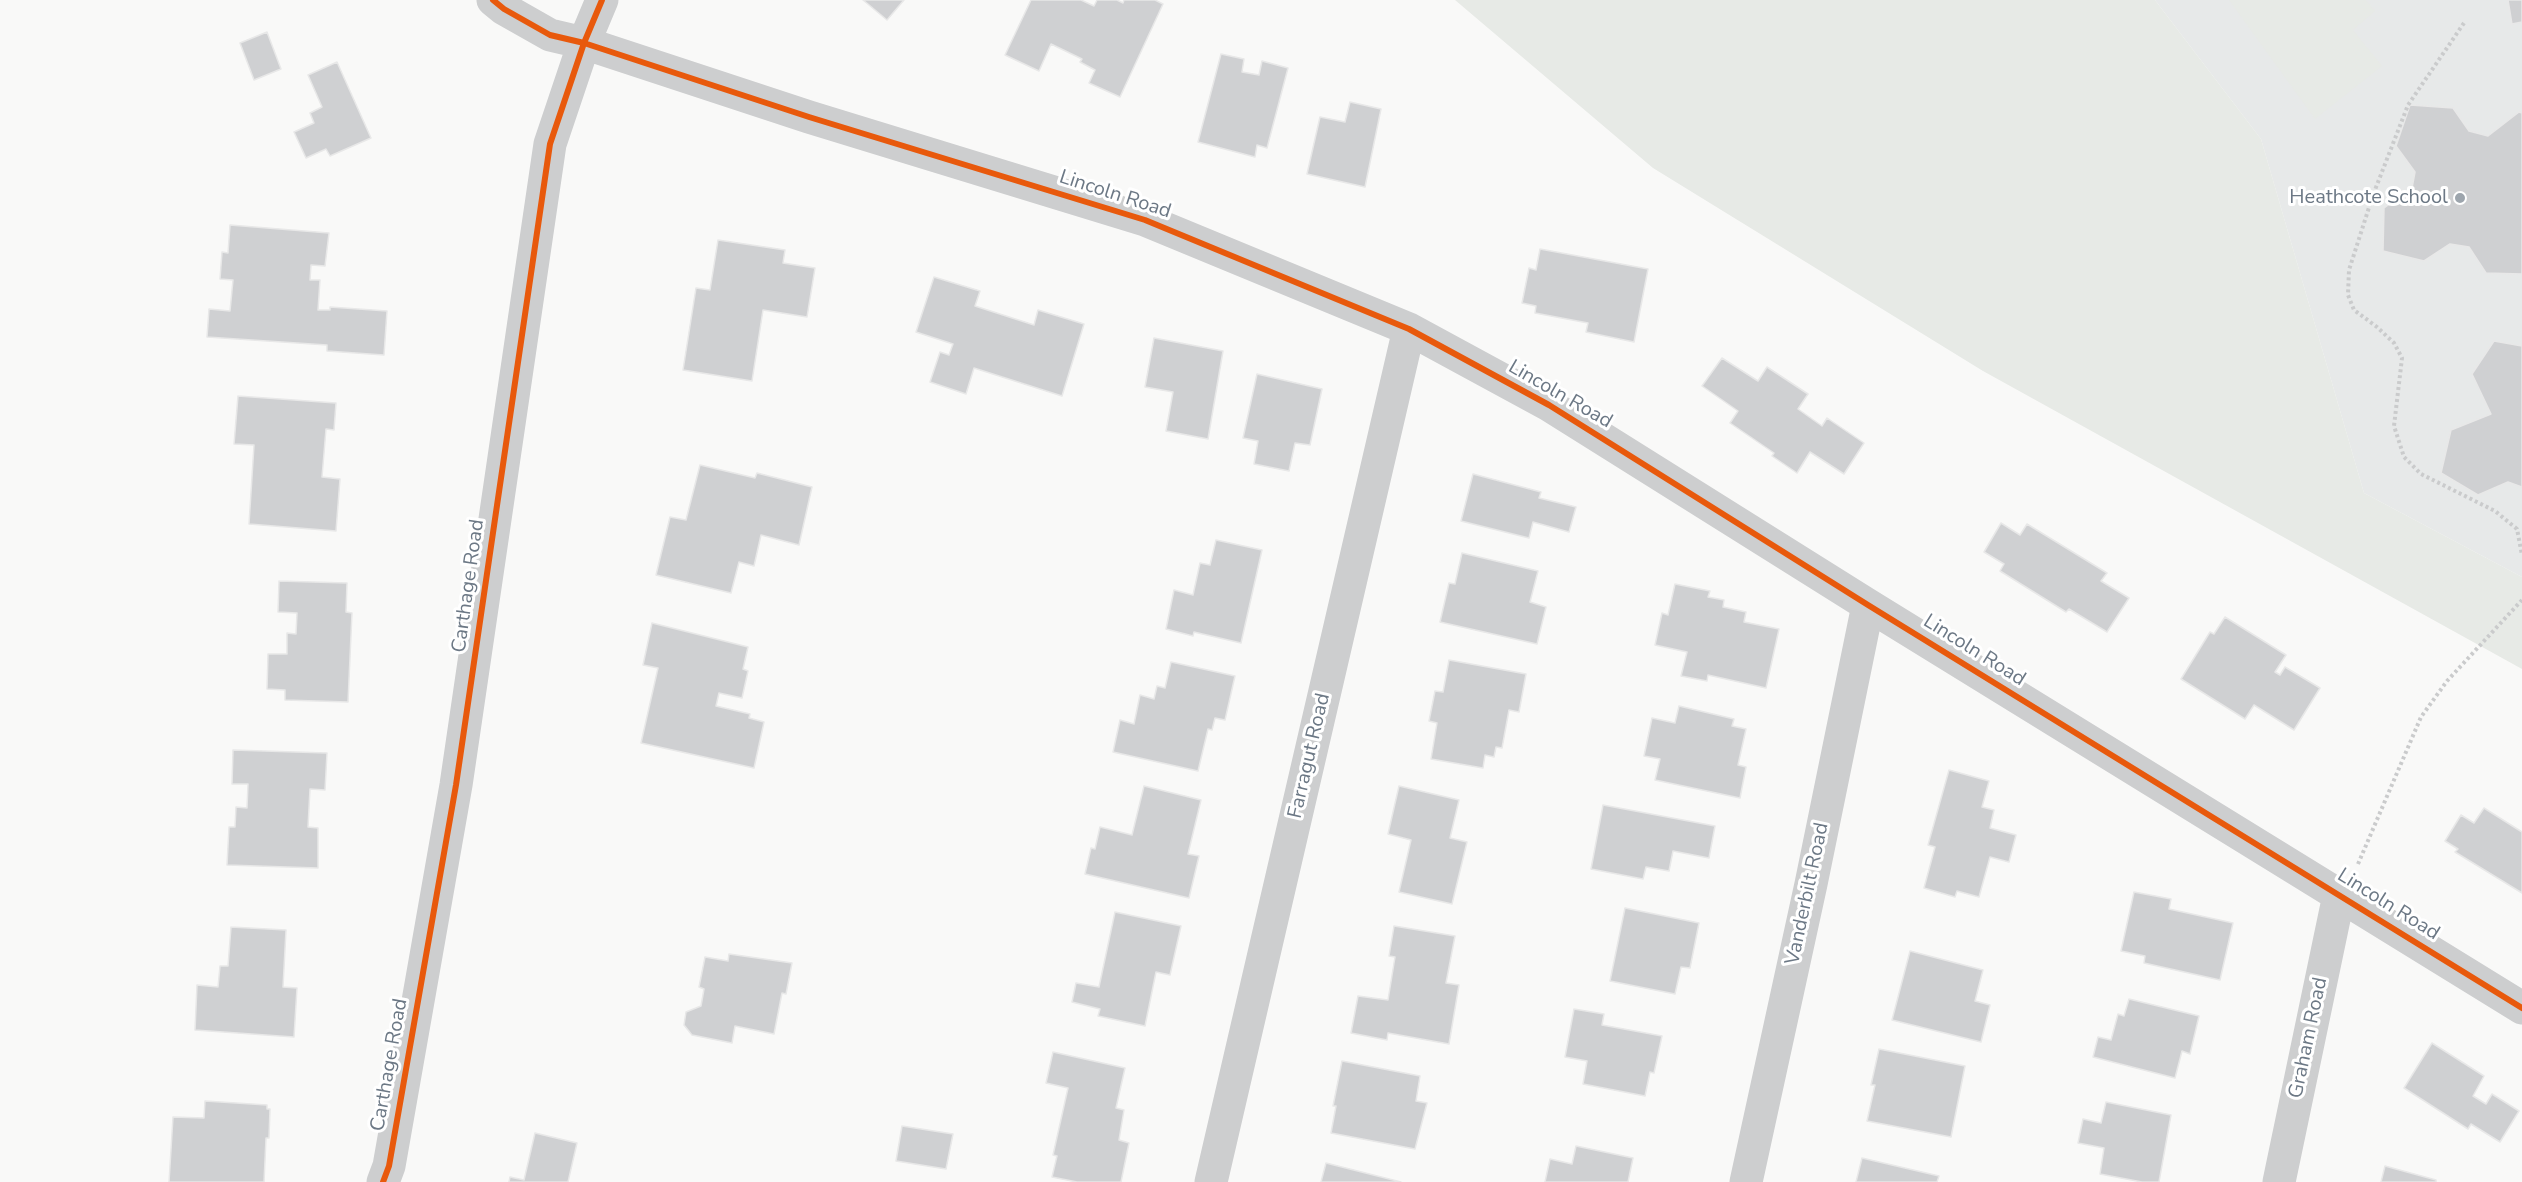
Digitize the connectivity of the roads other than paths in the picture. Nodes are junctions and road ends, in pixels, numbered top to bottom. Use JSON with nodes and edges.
{"nodes":[{"id":1,"x":493,"y":0,"type":"edge"},
{"id":2,"x":602,"y":0,"type":"edge"},
{"id":3,"x":584,"y":43,"type":"junction"},
{"id":4,"x":1409,"y":329,"type":"junction"},
{"id":5,"x":1869,"y":605,"type":"junction"},
{"id":6,"x":2341,"y":896,"type":"junction"},
{"id":7,"x":2522,"y":1008,"type":"edge"},
{"id":8,"x":383,"y":1182,"type":"edge"},
{"id":9,"x":1211,"y":1182,"type":"edge"},
{"id":10,"x":1746,"y":1182,"type":"edge"},
{"id":11,"x":2279,"y":1182,"type":"edge"}],
"edges":[{"from":1,"to":3,"type":"street","name":"Lincoln Road"},
{"from":2,"to":3,"type":"street","name":"Carthage Road"},
{"from":3,"to":4,"type":"street","name":"Lincoln Road"},
{"from":3,"to":8,"type":"street","name":"Carthage Road"},
{"from":4,"to":5,"type":"street","name":"Lincoln Road"},
{"from":4,"to":9,"type":"street","name":"Farragut Road"},
{"from":5,"to":6,"type":"street","name":"Lincoln Road"},
{"from":5,"to":10,"type":"street","name":"Vanderbilt Road"},
{"from":6,"to":7,"type":"street","name":"Lincoln Road"},
{"from":6,"to":11,"type":"street","name":"Graham Road"}]}
